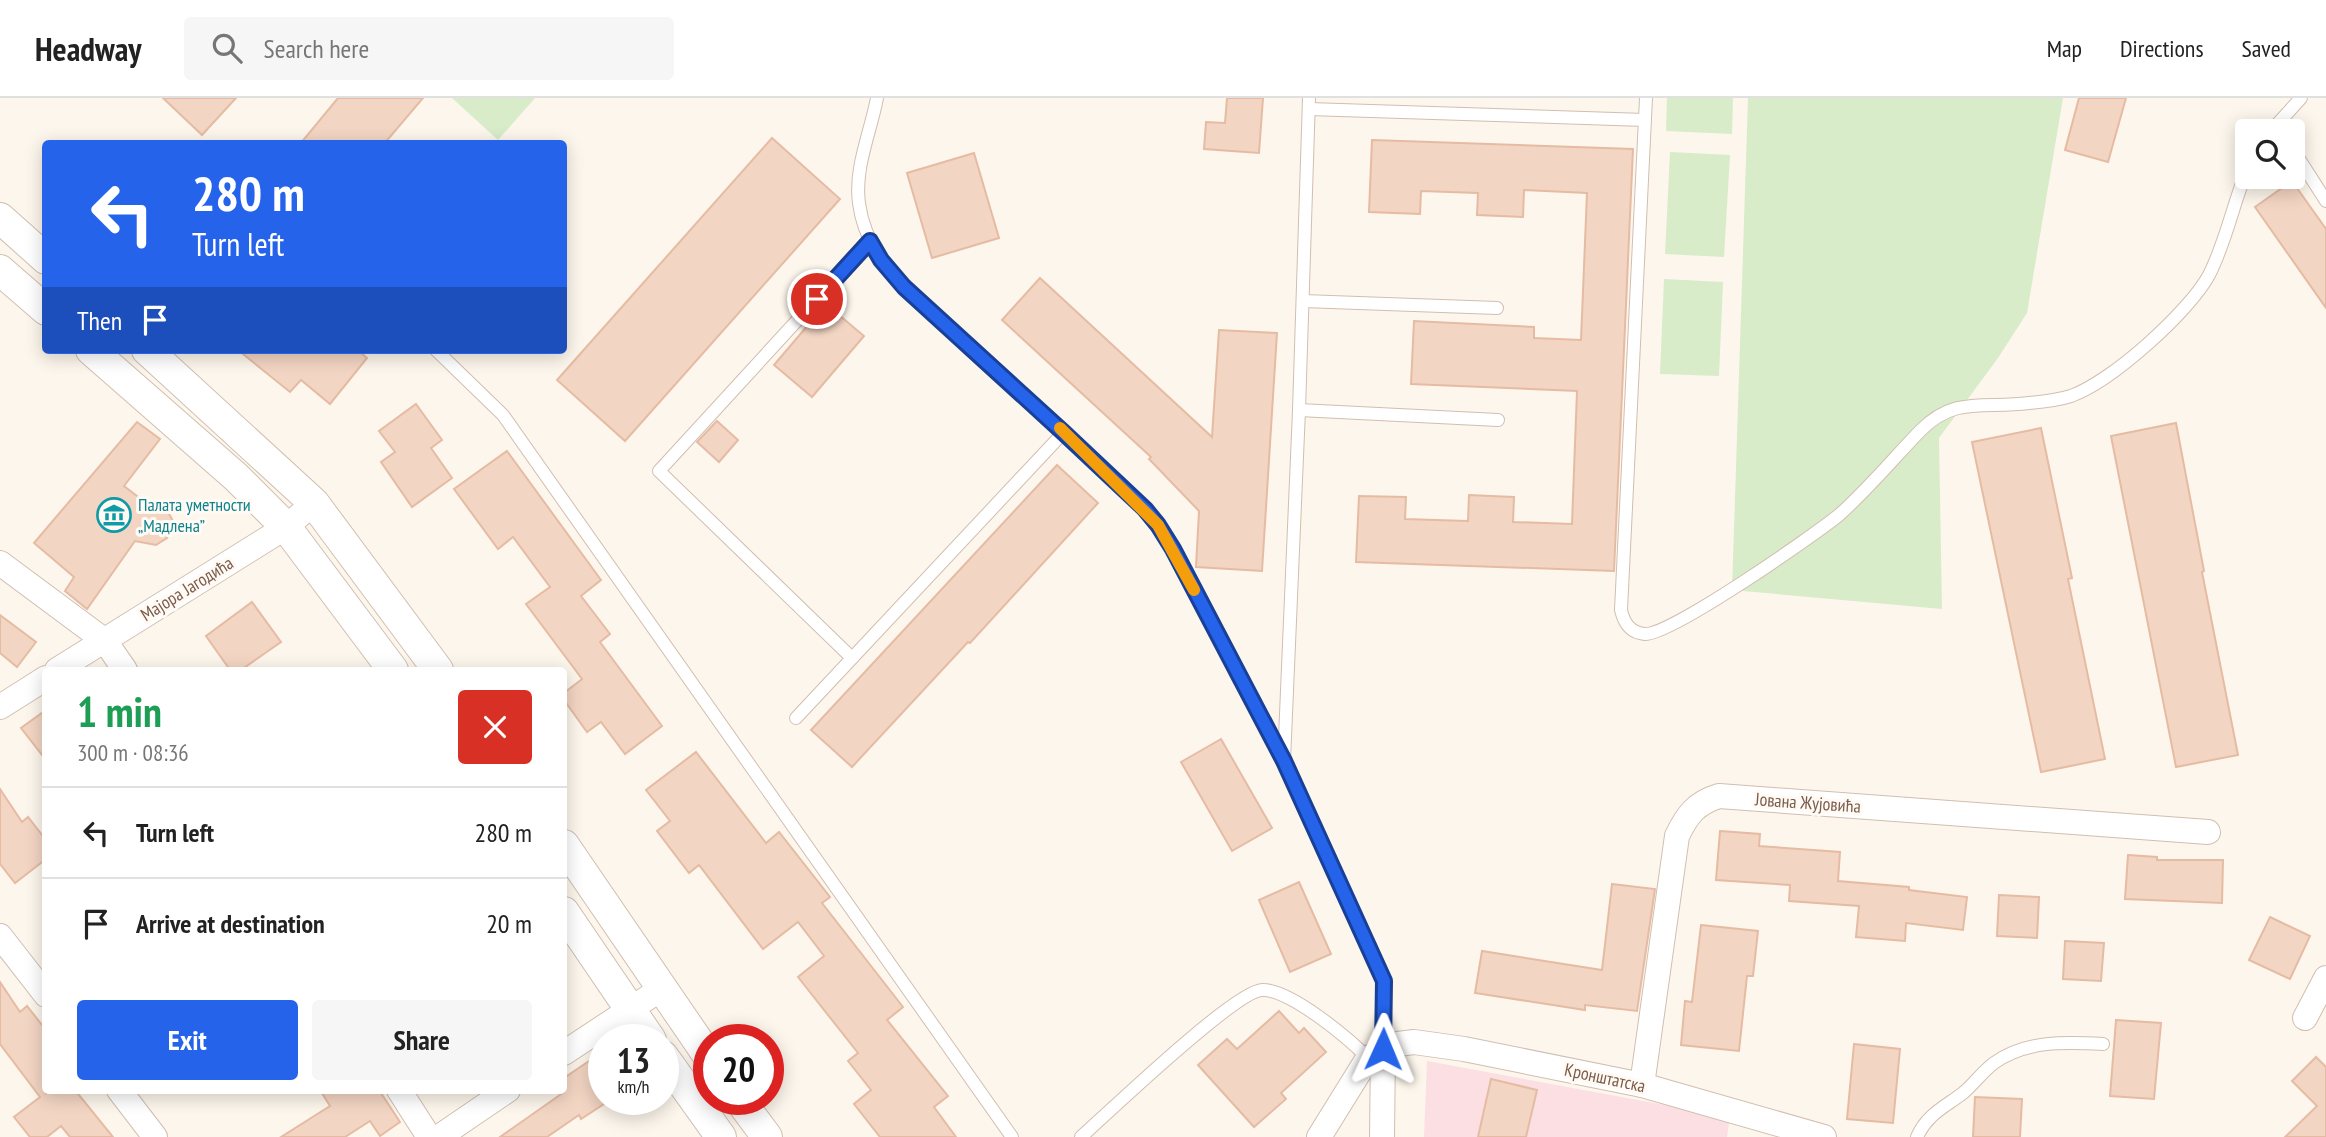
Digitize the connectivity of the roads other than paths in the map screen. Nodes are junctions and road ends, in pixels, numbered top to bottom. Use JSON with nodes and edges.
{"nodes":[{"id":1,"x":877,"y":98,"type":"edge"},
{"id":2,"x":1646,"y":98,"type":"edge"},
{"id":3,"x":2301,"y":98,"type":"edge"},
{"id":4,"x":1309,"y":103,"type":"edge"},
{"id":5,"x":2285,"y":119,"type":"edge"},
{"id":6,"x":1645,"y":120,"type":"junction"},
{"id":7,"x":2305,"y":168,"type":"edge"},
{"id":8,"x":2240,"y":189,"type":"edge"},
{"id":9,"x":2326,"y":201,"type":"edge"},
{"id":10,"x":0,"y":218,"type":"edge"},
{"id":11,"x":870,"y":241,"type":"junction"},
{"id":12,"x":42,"y":255,"type":"edge"},
{"id":13,"x":0,"y":270,"type":"edge"},
{"id":14,"x":1303,"y":302,"type":"junction"},
{"id":15,"x":42,"y":307,"type":"edge"},
{"id":16,"x":1497,"y":308,"type":"dead end"},
{"id":17,"x":96,"y":354,"type":"edge"},
{"id":18,"x":151,"y":354,"type":"edge"},
{"id":19,"x":440,"y":354,"type":"edge"},
{"id":20,"x":1299,"y":410,"type":"junction"},
{"id":21,"x":1498,"y":420,"type":"dead end"},
{"id":22,"x":1063,"y":432,"type":"junction"},
{"id":23,"x":314,"y":503,"type":"junction"},
{"id":24,"x":286,"y":527,"type":"junction"},
{"id":25,"x":0,"y":563,"type":"edge"},
{"id":26,"x":104,"y":640,"type":"junction"},
{"id":27,"x":852,"y":657,"type":"junction"},
{"id":28,"x":62,"y":667,"type":"edge"},
{"id":29,"x":123,"y":667,"type":"edge"},
{"id":30,"x":391,"y":667,"type":"edge"},
{"id":31,"x":436,"y":667,"type":"edge"},
{"id":32,"x":42,"y":680,"type":"edge"},
{"id":33,"x":0,"y":706,"type":"edge"},
{"id":34,"x":796,"y":718,"type":"dead end"},
{"id":35,"x":1284,"y":761,"type":"junction"},
{"id":36,"x":2208,"y":832,"type":"dead end"},
{"id":37,"x":567,"y":849,"type":"edge"},
{"id":38,"x":567,"y":916,"type":"edge"},
{"id":39,"x":0,"y":936,"type":"edge"},
{"id":40,"x":2326,"y":978,"type":"edge"},
{"id":41,"x":661,"y":989,"type":"junction"},
{"id":42,"x":42,"y":990,"type":"edge"},
{"id":43,"x":629,"y":1009,"type":"junction"},
{"id":44,"x":2305,"y":1018,"type":"dead end"},
{"id":45,"x":640,"y":1024,"type":"edge"},
{"id":46,"x":693,"y":1034,"type":"edge"},
{"id":47,"x":2103,"y":1044,"type":"dead end"},
{"id":48,"x":567,"y":1051,"type":"edge"},
{"id":49,"x":1376,"y":1053,"type":"junction"},
{"id":50,"x":679,"y":1078,"type":"edge"},
{"id":51,"x":1642,"y":1085,"type":"junction"},
{"id":52,"x":122,"y":1094,"type":"edge"},
{"id":53,"x":402,"y":1094,"type":"edge"},
{"id":54,"x":502,"y":1094,"type":"edge"},
{"id":55,"x":750,"y":1115,"type":"edge"},
{"id":56,"x":155,"y":1137,"type":"edge"},
{"id":57,"x":429,"y":1137,"type":"edge"},
{"id":58,"x":439,"y":1137,"type":"edge"},
{"id":59,"x":721,"y":1137,"type":"edge"},
{"id":60,"x":766,"y":1137,"type":"edge"},
{"id":61,"x":1013,"y":1137,"type":"edge"},
{"id":62,"x":1081,"y":1137,"type":"edge"},
{"id":63,"x":1319,"y":1137,"type":"edge"},
{"id":64,"x":1382,"y":1137,"type":"edge"},
{"id":65,"x":1824,"y":1137,"type":"edge"},
{"id":66,"x":1917,"y":1137,"type":"edge"}],
"edges":[{"from":1,"to":11,"type":"lane"},
{"from":2,"to":6,"type":"lane"},
{"from":3,"to":5,"type":"lane"},
{"from":4,"to":6,"type":"lane"},
{"from":4,"to":14,"type":"lane"},
{"from":6,"to":8,"type":"lane"},
{"from":7,"to":9,"type":"lane"},
{"from":10,"to":12,"type":"street"},
{"from":11,"to":22,"type":"lane"},
{"from":11,"to":27,"type":"lane"},
{"from":13,"to":15,"type":"street"},
{"from":14,"to":16,"type":"lane"},
{"from":14,"to":20,"type":"lane"},
{"from":17,"to":24,"type":"street"},
{"from":18,"to":23,"type":"street"},
{"from":19,"to":61,"type":"lane"},
{"from":20,"to":21,"type":"lane"},
{"from":20,"to":35,"type":"lane"},
{"from":22,"to":27,"type":"lane"},
{"from":22,"to":35,"type":"lane"},
{"from":23,"to":24,"type":"street","name":"Мајора Јагодића"},
{"from":23,"to":31,"type":"street"},
{"from":24,"to":26,"type":"street","name":"Мајора Јагодића"},
{"from":24,"to":30,"type":"street"},
{"from":25,"to":26,"type":"street"},
{"from":26,"to":28,"type":"street","name":"Мајора Јагодића"},
{"from":26,"to":29,"type":"street"},
{"from":27,"to":34,"type":"lane"},
{"from":32,"to":33,"type":"street"},
{"from":35,"to":49,"type":"lane"},
{"from":36,"to":51,"type":"street","name":"Јована Жујовића"},
{"from":37,"to":41,"type":"street"},
{"from":38,"to":43,"type":"street"},
{"from":39,"to":42,"type":"street"},
{"from":40,"to":44,"type":"street"},
{"from":41,"to":43,"type":"street"},
{"from":41,"to":46,"type":"street"},
{"from":43,"to":45,"type":"street"},
{"from":43,"to":48,"type":"street"},
{"from":47,"to":66,"type":"lane"},
{"from":49,"to":51,"type":"street","name":"Кронштатска"},
{"from":49,"to":62,"type":"lane"},
{"from":49,"to":63,"type":"street"},
{"from":49,"to":64,"type":"street"},
{"from":50,"to":59,"type":"street"},
{"from":51,"to":65,"type":"street","name":"Кронштатска"},
{"from":52,"to":56,"type":"street"},
{"from":53,"to":57,"type":"street"},
{"from":54,"to":58,"type":"street"},
{"from":55,"to":60,"type":"street"}]}
